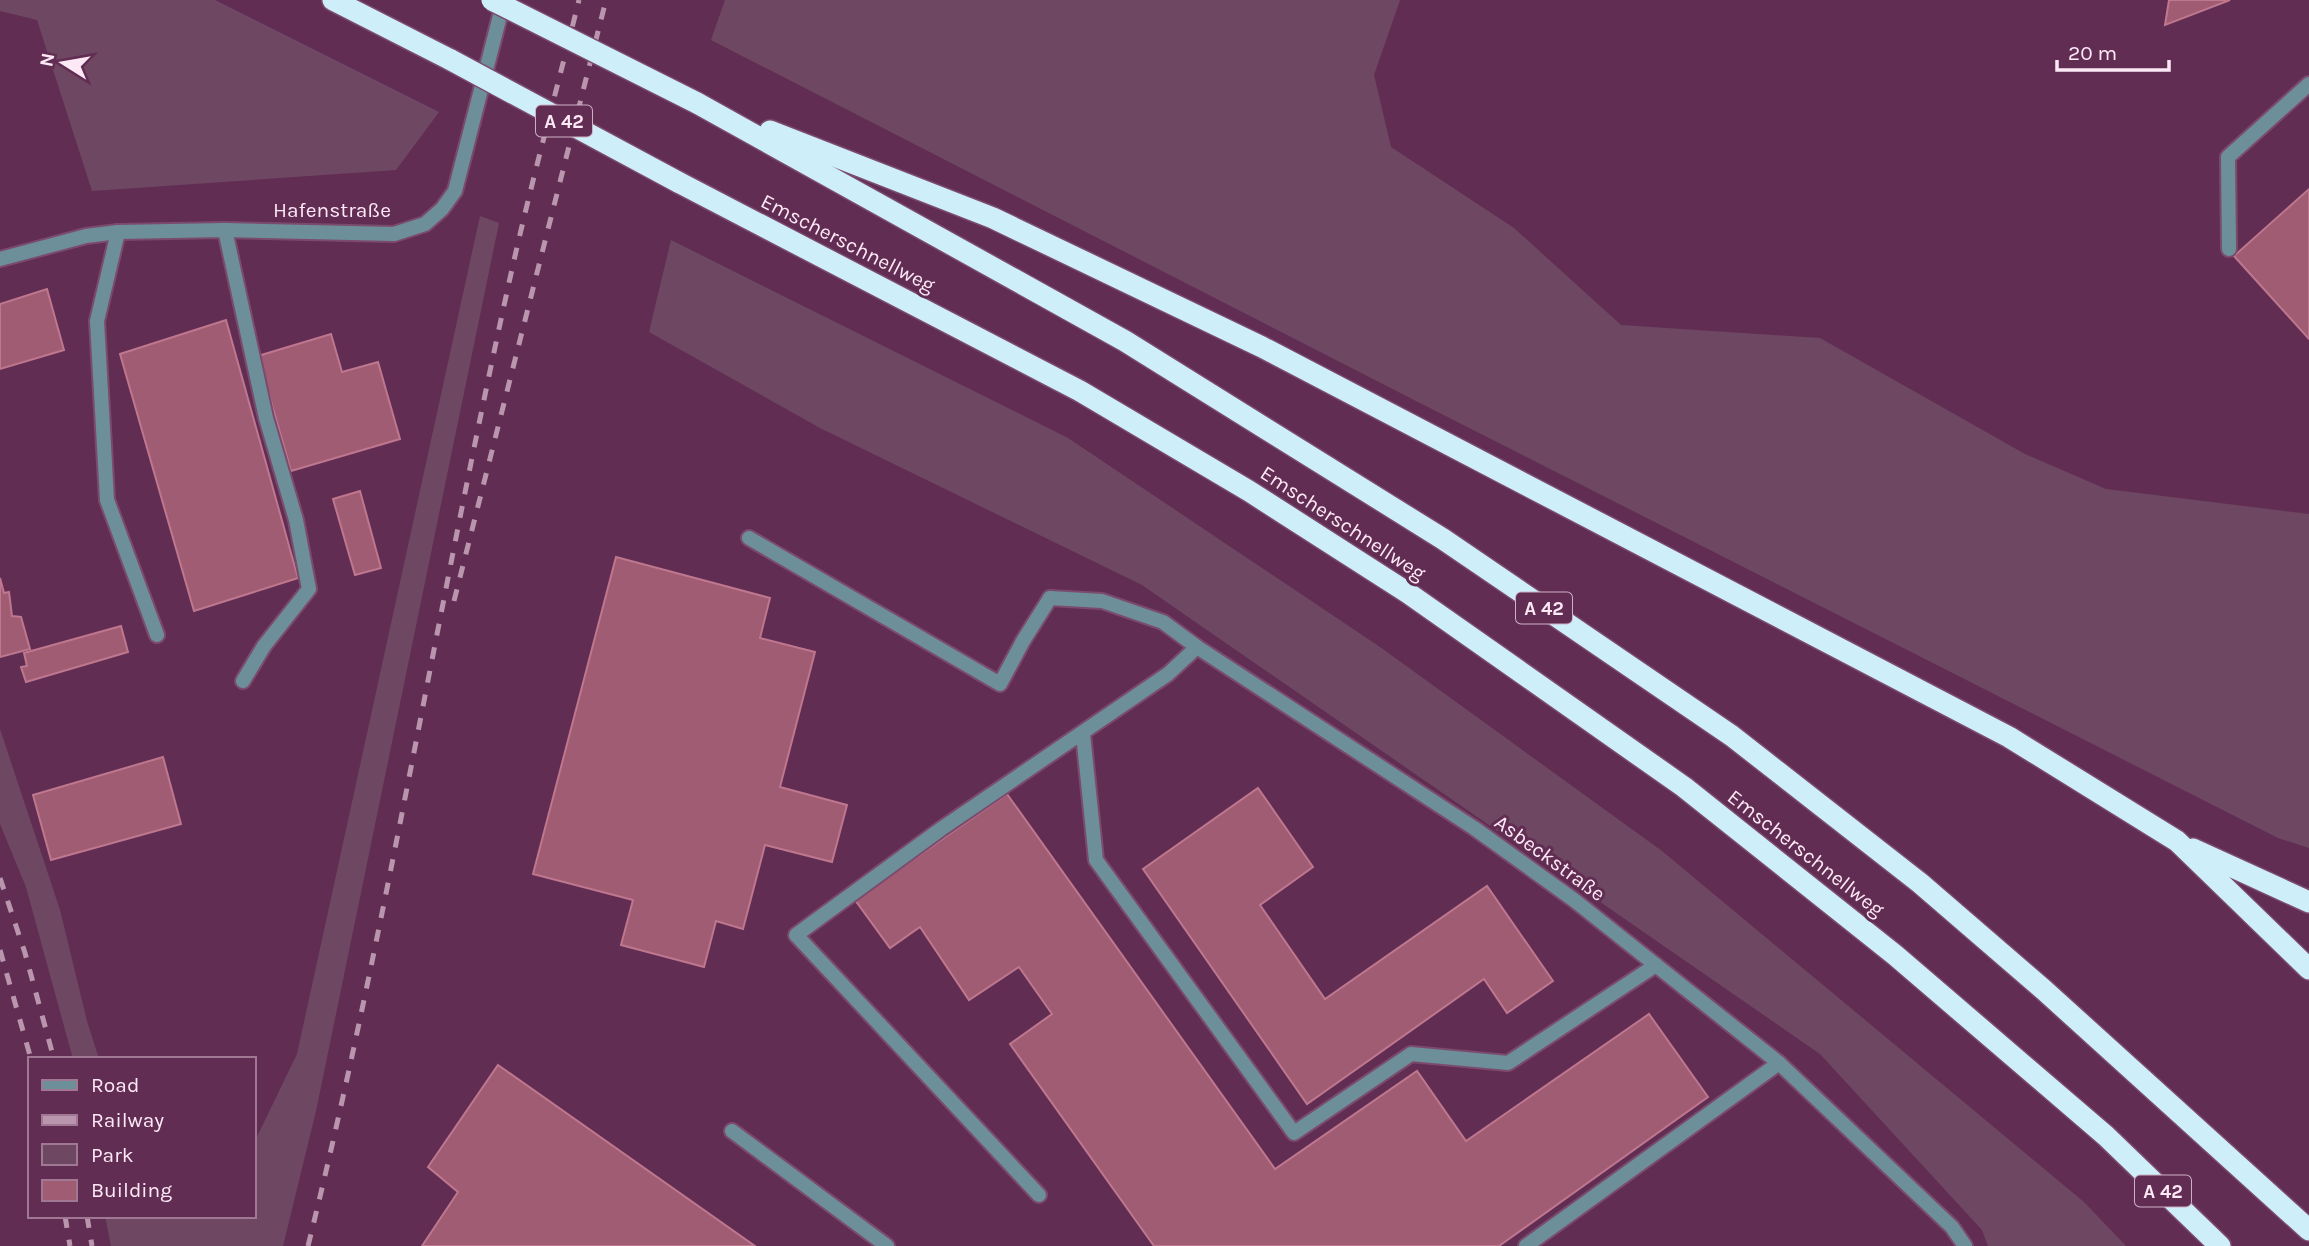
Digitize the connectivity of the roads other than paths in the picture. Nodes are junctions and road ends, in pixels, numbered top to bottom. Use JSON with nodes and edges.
{"nodes":[{"id":1,"x":333,"y":0,"type":"edge"},
{"id":2,"x":492,"y":0,"type":"edge"},
{"id":3,"x":504,"y":0,"type":"edge"},
{"id":4,"x":2309,"y":84,"type":"edge"},
{"id":5,"x":697,"y":103,"type":"junction"},
{"id":6,"x":225,"y":230,"type":"junction"},
{"id":7,"x":118,"y":232,"type":"junction"},
{"id":8,"x":2229,"y":249,"type":"dead end"},
{"id":9,"x":0,"y":259,"type":"edge"},
{"id":10,"x":749,"y":538,"type":"dead end"},
{"id":11,"x":157,"y":635,"type":"dead end"},
{"id":12,"x":1197,"y":647,"type":"junction"},
{"id":13,"x":243,"y":681,"type":"dead end"},
{"id":14,"x":1083,"y":734,"type":"junction"},
{"id":15,"x":2177,"y":841,"type":"junction"},
{"id":16,"x":2309,"y":902,"type":"edge"},
{"id":17,"x":1656,"y":965,"type":"junction"},
{"id":18,"x":2309,"y":969,"type":"edge"},
{"id":19,"x":1779,"y":1063,"type":"junction"},
{"id":20,"x":732,"y":1130,"type":"dead end"},
{"id":21,"x":1039,"y":1195,"type":"dead end"},
{"id":22,"x":2309,"y":1230,"type":"edge"},
{"id":23,"x":887,"y":1246,"type":"edge"},
{"id":24,"x":1526,"y":1246,"type":"edge"},
{"id":25,"x":1965,"y":1246,"type":"edge"},
{"id":26,"x":2220,"y":1246,"type":"edge"}],
"edges":[{"from":1,"to":26,"type":"highway","name":"Emscherschnellweg","number":"A 42","bridge":true},
{"from":2,"to":5,"type":"highway","name":"Emscherschnellweg","number":"A 42","bridge":true},
{"from":3,"to":6,"type":"street","name":"Hafenstraße"},
{"from":4,"to":8,"type":"street"},
{"from":5,"to":15,"type":"highway"},
{"from":5,"to":22,"type":"highway","name":"Emscherschnellweg","number":"A 42"},
{"from":6,"to":7,"type":"street","name":"Hafenstraße"},
{"from":6,"to":13,"type":"street"},
{"from":7,"to":9,"type":"street","name":"Hafenstraße"},
{"from":7,"to":11,"type":"street"},
{"from":10,"to":12,"type":"street","name":"Asbeckstraße"},
{"from":12,"to":14,"type":"street"},
{"from":12,"to":17,"type":"street","name":"Asbeckstraße"},
{"from":14,"to":17,"type":"street"},
{"from":14,"to":21,"type":"street"},
{"from":15,"to":16,"type":"highway"},
{"from":15,"to":18,"type":"highway"},
{"from":17,"to":19,"type":"street","name":"Asbeckstraße"},
{"from":19,"to":24,"type":"street"},
{"from":19,"to":25,"type":"street","name":"Asbeckstraße"},
{"from":20,"to":23,"type":"street"}]}
